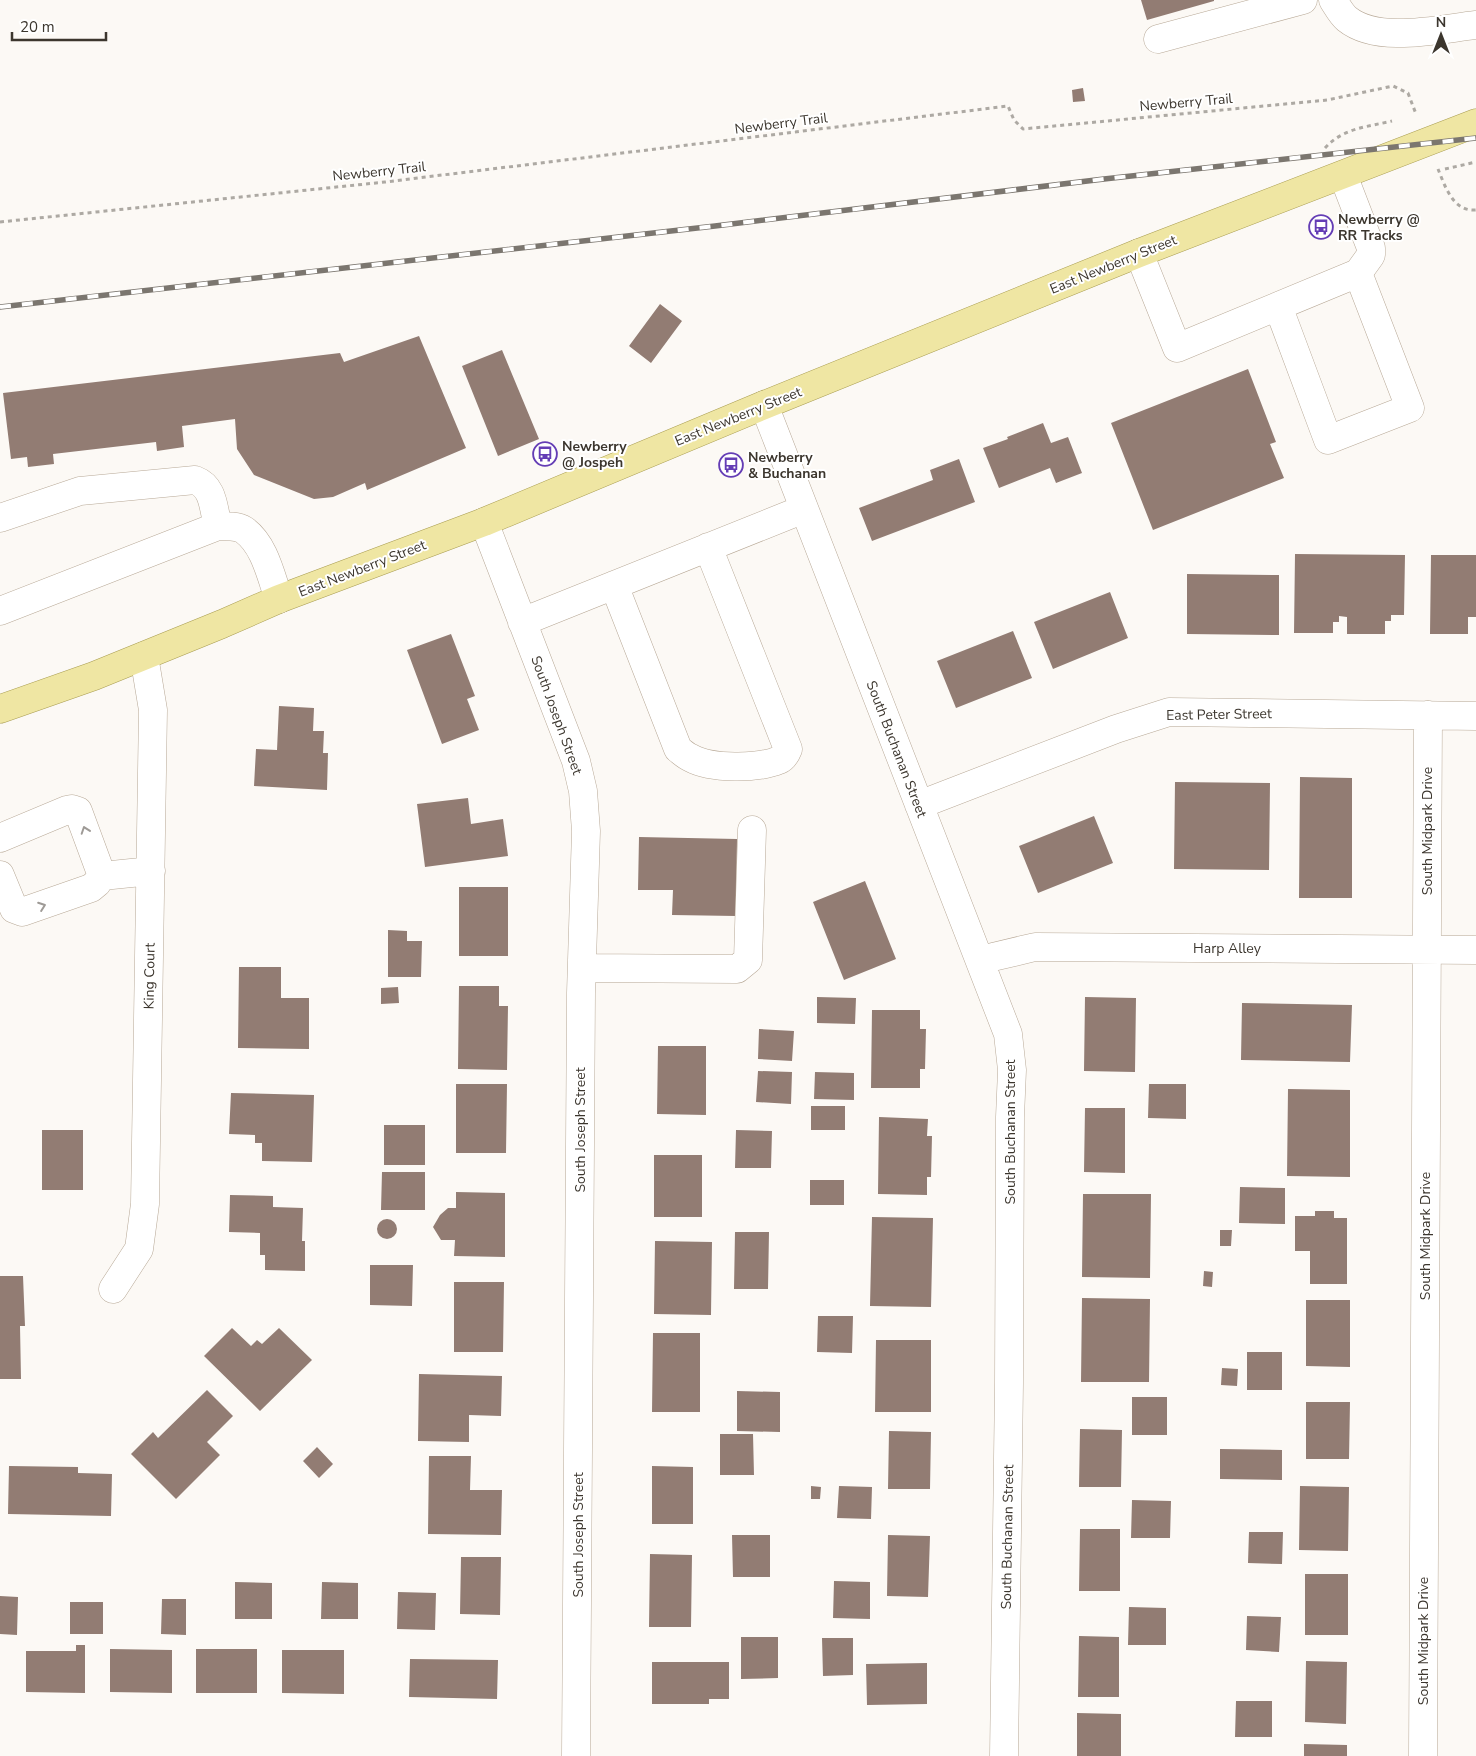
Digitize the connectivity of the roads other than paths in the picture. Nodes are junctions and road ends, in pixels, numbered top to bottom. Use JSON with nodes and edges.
{"nodes":[{"id":1,"x":1303,"y":0,"type":"edge"},
{"id":2,"x":1333,"y":0,"type":"edge"},
{"id":3,"x":1476,"y":25,"type":"edge"},
{"id":4,"x":1158,"y":39,"type":"dead end"},
{"id":5,"x":1476,"y":123,"type":"edge"},
{"id":6,"x":1343,"y":175,"type":"junction"},
{"id":7,"x":1139,"y":253,"type":"junction"},
{"id":8,"x":1358,"y":273,"type":"junction"},
{"id":9,"x":1278,"y":306,"type":"junction"},
{"id":10,"x":764,"y":405,"type":"junction"},
{"id":11,"x":804,"y":509,"type":"junction"},
{"id":12,"x":0,"y":518,"type":"edge"},
{"id":13,"x":484,"y":522,"type":"junction"},
{"id":14,"x":218,"y":526,"type":"junction"},
{"id":15,"x":708,"y":547,"type":"junction"},
{"id":16,"x":614,"y":585,"type":"junction"},
{"id":17,"x":280,"y":599,"type":"junction"},
{"id":18,"x":0,"y":611,"type":"edge"},
{"id":19,"x":522,"y":622,"type":"junction"},
{"id":20,"x":144,"y":656,"type":"junction"},
{"id":21,"x":0,"y":709,"type":"edge"},
{"id":22,"x":1428,"y":715,"type":"junction"},
{"id":23,"x":1476,"y":716,"type":"edge"},
{"id":24,"x":919,"y":805,"type":"junction"},
{"id":25,"x":752,"y":830,"type":"dead end"},
{"id":26,"x":0,"y":838,"type":"edge"},
{"id":27,"x":151,"y":871,"type":"junction"},
{"id":28,"x":0,"y":875,"type":"edge"},
{"id":29,"x":102,"y":876,"type":"junction"},
{"id":30,"x":1427,"y":950,"type":"junction"},
{"id":31,"x":1476,"y":950,"type":"edge"},
{"id":32,"x":980,"y":960,"type":"junction"},
{"id":33,"x":582,"y":968,"type":"junction"},
{"id":34,"x":113,"y":1289,"type":"dead end"},
{"id":35,"x":576,"y":1756,"type":"edge"},
{"id":36,"x":1004,"y":1756,"type":"edge"},
{"id":37,"x":1423,"y":1756,"type":"edge"}],
"edges":[{"from":1,"to":4,"type":"street"},
{"from":2,"to":3,"type":"street"},
{"from":5,"to":6,"type":"main road","name":"East Newberry Street"},
{"from":6,"to":7,"type":"main road","name":"East Newberry Street"},
{"from":6,"to":8,"type":"street"},
{"from":7,"to":9,"type":"street"},
{"from":7,"to":10,"type":"main road","name":"East Newberry Street"},
{"from":8,"to":9,"type":"street"},
{"from":8,"to":9,"type":"street"},
{"from":10,"to":11,"type":"street","name":"South Buchanan Street"},
{"from":10,"to":13,"type":"main road","name":"East Newberry Street"},
{"from":11,"to":15,"type":"street"},
{"from":11,"to":24,"type":"street","name":"South Buchanan Street"},
{"from":12,"to":14,"type":"street"},
{"from":13,"to":17,"type":"main road","name":"East Newberry Street"},
{"from":13,"to":19,"type":"street","name":"South Joseph Street"},
{"from":14,"to":17,"type":"street"},
{"from":14,"to":18,"type":"street"},
{"from":15,"to":16,"type":"street"},
{"from":15,"to":16,"type":"street"},
{"from":16,"to":19,"type":"street"},
{"from":17,"to":20,"type":"main road","name":"East Newberry Street"},
{"from":19,"to":33,"type":"street","name":"South Joseph Street"},
{"from":20,"to":21,"type":"main road","name":"East Newberry Street"},
{"from":20,"to":27,"type":"street","name":"King Court"},
{"from":22,"to":23,"type":"street","name":"East Peter Street"},
{"from":22,"to":24,"type":"street","name":"East Peter Street"},
{"from":22,"to":30,"type":"street","name":"South Midpark Drive"},
{"from":24,"to":32,"type":"street","name":"South Buchanan Street"},
{"from":25,"to":33,"type":"street"},
{"from":29,"to":26,"type":"street","one_way":true},
{"from":27,"to":29,"type":"street"},
{"from":27,"to":34,"type":"street","name":"King Court"},
{"from":28,"to":29,"type":"street","one_way":true},
{"from":30,"to":31,"type":"street","name":"Harp Alley"},
{"from":30,"to":32,"type":"street","name":"Harp Alley"},
{"from":30,"to":37,"type":"street","name":"South Midpark Drive"},
{"from":32,"to":36,"type":"street","name":"South Buchanan Street"},
{"from":33,"to":35,"type":"street","name":"South Joseph Street"}]}
